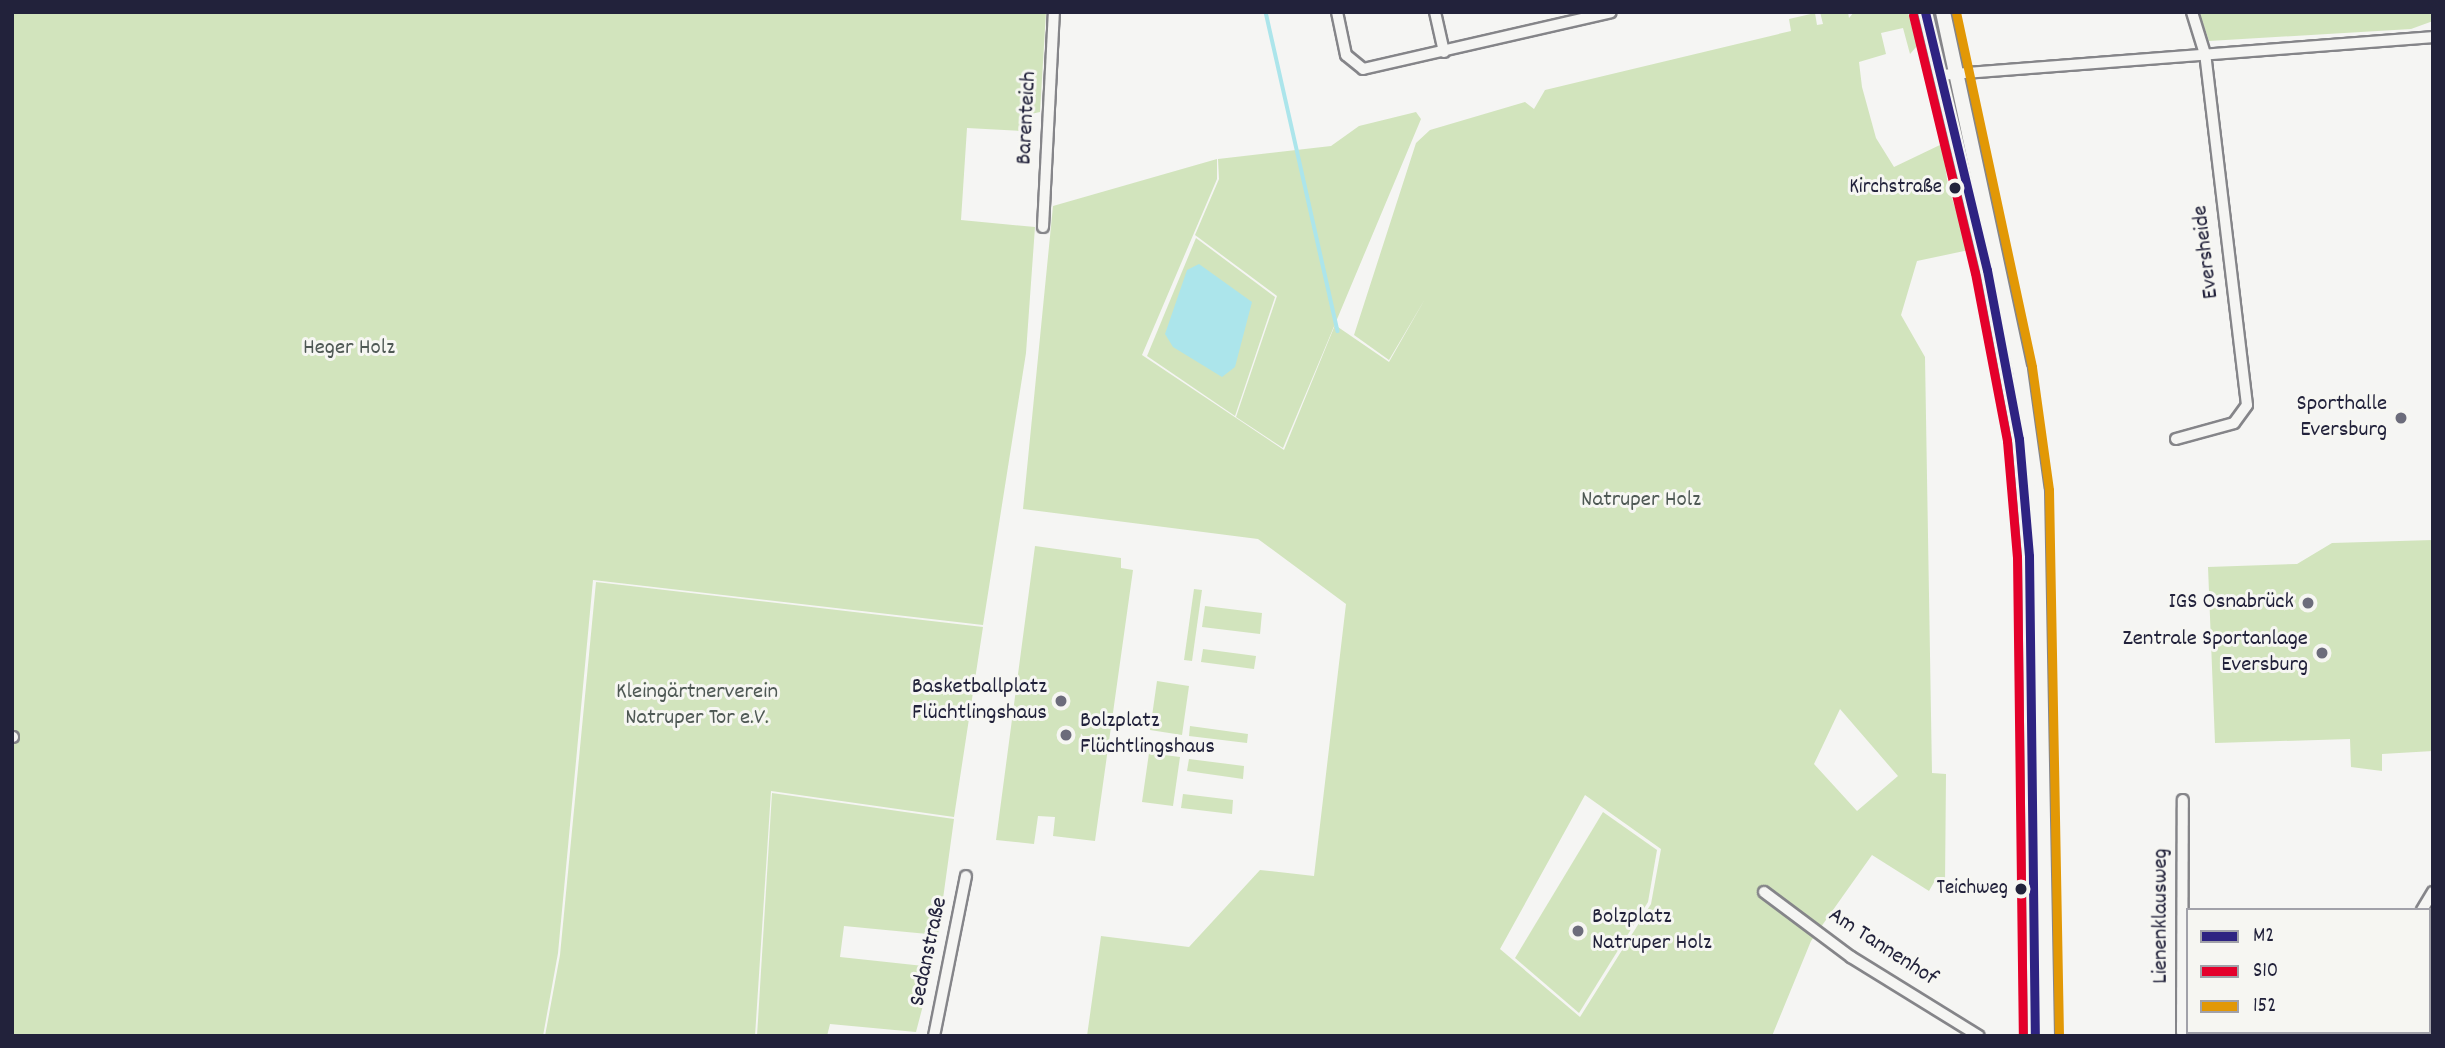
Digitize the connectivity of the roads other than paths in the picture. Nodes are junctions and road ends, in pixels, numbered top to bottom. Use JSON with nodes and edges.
{"nodes":[{"id":1,"x":1054,"y":12,"type":"edge"},
{"id":2,"x":1336,"y":12,"type":"edge"},
{"id":3,"x":1435,"y":12,"type":"edge"},
{"id":4,"x":1611,"y":12,"type":"edge"},
{"id":5,"x":1925,"y":12,"type":"edge"},
{"id":6,"x":1943,"y":12,"type":"edge"},
{"id":7,"x":2192,"y":12,"type":"edge"},
{"id":8,"x":2433,"y":37,"type":"edge"},
{"id":9,"x":1444,"y":52,"type":"junction"},
{"id":10,"x":2205,"y":54,"type":"junction"},
{"id":11,"x":1957,"y":71,"type":"junction"},
{"id":12,"x":1940,"y":75,"type":"junction"},
{"id":13,"x":1043,"y":227,"type":"dead end"},
{"id":14,"x":2176,"y":439,"type":"dead end"},
{"id":15,"x":2183,"y":800,"type":"dead end"},
{"id":16,"x":966,"y":876,"type":"dead end"},
{"id":17,"x":2433,"y":891,"type":"edge"},
{"id":18,"x":1764,"y":892,"type":"dead end"},
{"id":19,"x":2422,"y":908,"type":"edge"},
{"id":20,"x":2185,"y":1033,"type":"edge"},
{"id":21,"x":2217,"y":1034,"type":"edge"},
{"id":22,"x":934,"y":1036,"type":"edge"},
{"id":23,"x":1979,"y":1036,"type":"edge"},
{"id":24,"x":2035,"y":1036,"type":"edge"},
{"id":25,"x":2047,"y":1036,"type":"edge"},
{"id":26,"x":2280,"y":1036,"type":"edge"}],
"edges":[{"from":1,"to":13,"type":"street","name":"Barenteich"},
{"from":2,"to":9,"type":"street"},
{"from":3,"to":9,"type":"street"},
{"from":4,"to":9,"type":"street"},
{"from":5,"to":12,"type":"main road"},
{"from":6,"to":11,"type":"main road"},
{"from":7,"to":10,"type":"street","name":"Eversheide"},
{"from":8,"to":10,"type":"street"},
{"from":10,"to":11,"type":"street"},
{"from":10,"to":14,"type":"street","name":"Eversheide"},
{"from":11,"to":12,"type":"street"},
{"from":11,"to":25,"type":"main road"},
{"from":12,"to":24,"type":"main road"},
{"from":15,"to":20,"type":"street","name":"Lienenklausweg"},
{"from":16,"to":22,"type":"street","name":"Sedanstraße"},
{"from":17,"to":19,"type":"street"},
{"from":18,"to":23,"type":"street","name":"Am Tannenhof"},
{"from":21,"to":26,"type":"street"}]}
